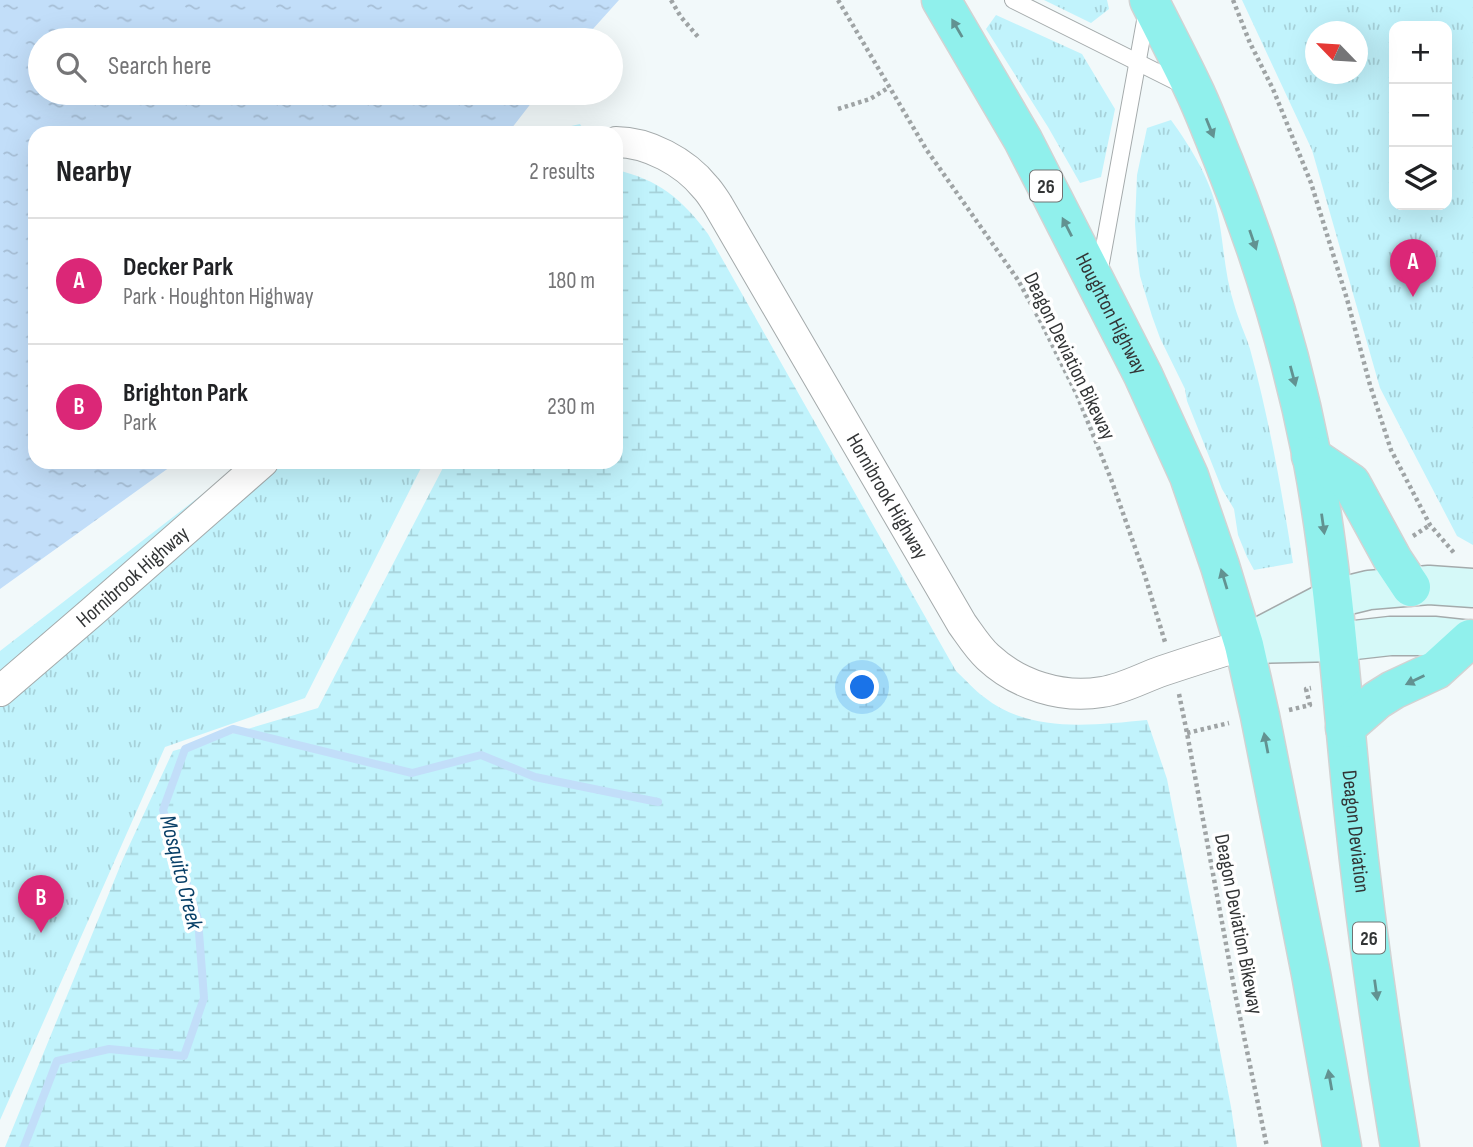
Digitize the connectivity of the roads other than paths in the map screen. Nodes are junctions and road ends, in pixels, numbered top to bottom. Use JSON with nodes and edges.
{"nodes":[{"id":1,"x":941,"y":0,"type":"edge"},
{"id":2,"x":1013,"y":0,"type":"edge"},
{"id":3,"x":1149,"y":1,"type":"edge"},
{"id":4,"x":1137,"y":62,"type":"junction"},
{"id":5,"x":1195,"y":91,"type":"junction"},
{"id":6,"x":623,"y":142,"type":"edge"},
{"id":7,"x":1097,"y":286,"type":"junction"},
{"id":8,"x":1311,"y":456,"type":"junction"},
{"id":9,"x":255,"y":469,"type":"edge"},
{"id":10,"x":1467,"y":573,"type":"edge"},
{"id":11,"x":1411,"y":587,"type":"junction"},
{"id":12,"x":1332,"y":599,"type":"junction"},
{"id":13,"x":1471,"y":639,"type":"edge"},
{"id":14,"x":1337,"y":642,"type":"junction"},
{"id":15,"x":1244,"y":645,"type":"junction"},
{"id":16,"x":0,"y":691,"type":"edge"},
{"id":17,"x":1345,"y":728,"type":"junction"},
{"id":18,"x":1342,"y":1147,"type":"edge"},
{"id":19,"x":1400,"y":1147,"type":"edge"}],
"edges":[{"from":7,"to":1,"type":"highway","name":"Houghton Highway","number":"26","one_way":true},
{"from":2,"to":4,"type":"lane"},
{"from":3,"to":4,"type":"lane"},
{"from":3,"to":5,"type":"highway","number":"26"},
{"from":4,"to":5,"type":"lane"},
{"from":4,"to":7,"type":"lane"},
{"from":5,"to":8,"type":"highway","number":"26","one_way":true},
{"from":6,"to":15,"type":"street","name":"Hornibrook Highway"},
{"from":15,"to":7,"type":"highway","name":"Houghton Highway","number":"26","one_way":true},
{"from":8,"to":11,"type":"highway"},
{"from":8,"to":12,"type":"highway","number":"26","one_way":true},
{"from":9,"to":16,"type":"street","name":"Hornibrook Highway"},
{"from":10,"to":11,"type":"main road","name":"Hornibrook Highway"},
{"from":11,"to":12,"type":"main road","name":"Hornibrook Highway"},
{"from":12,"to":14,"type":"highway","name":"Deagon Deviation","number":"26"},
{"from":12,"to":15,"type":"main road","name":"Hornibrook Highway"},
{"from":13,"to":14,"type":"main road","name":"Hornibrook Highway"},
{"from":13,"to":17,"type":"highway","one_way":true},
{"from":14,"to":15,"type":"main road","name":"Hornibrook Highway"},
{"from":14,"to":17,"type":"highway","name":"Deagon Deviation","number":"26"},
{"from":18,"to":15,"type":"highway","number":"26","one_way":true},
{"from":17,"to":19,"type":"highway","name":"Deagon Deviation","number":"26","one_way":true}]}
